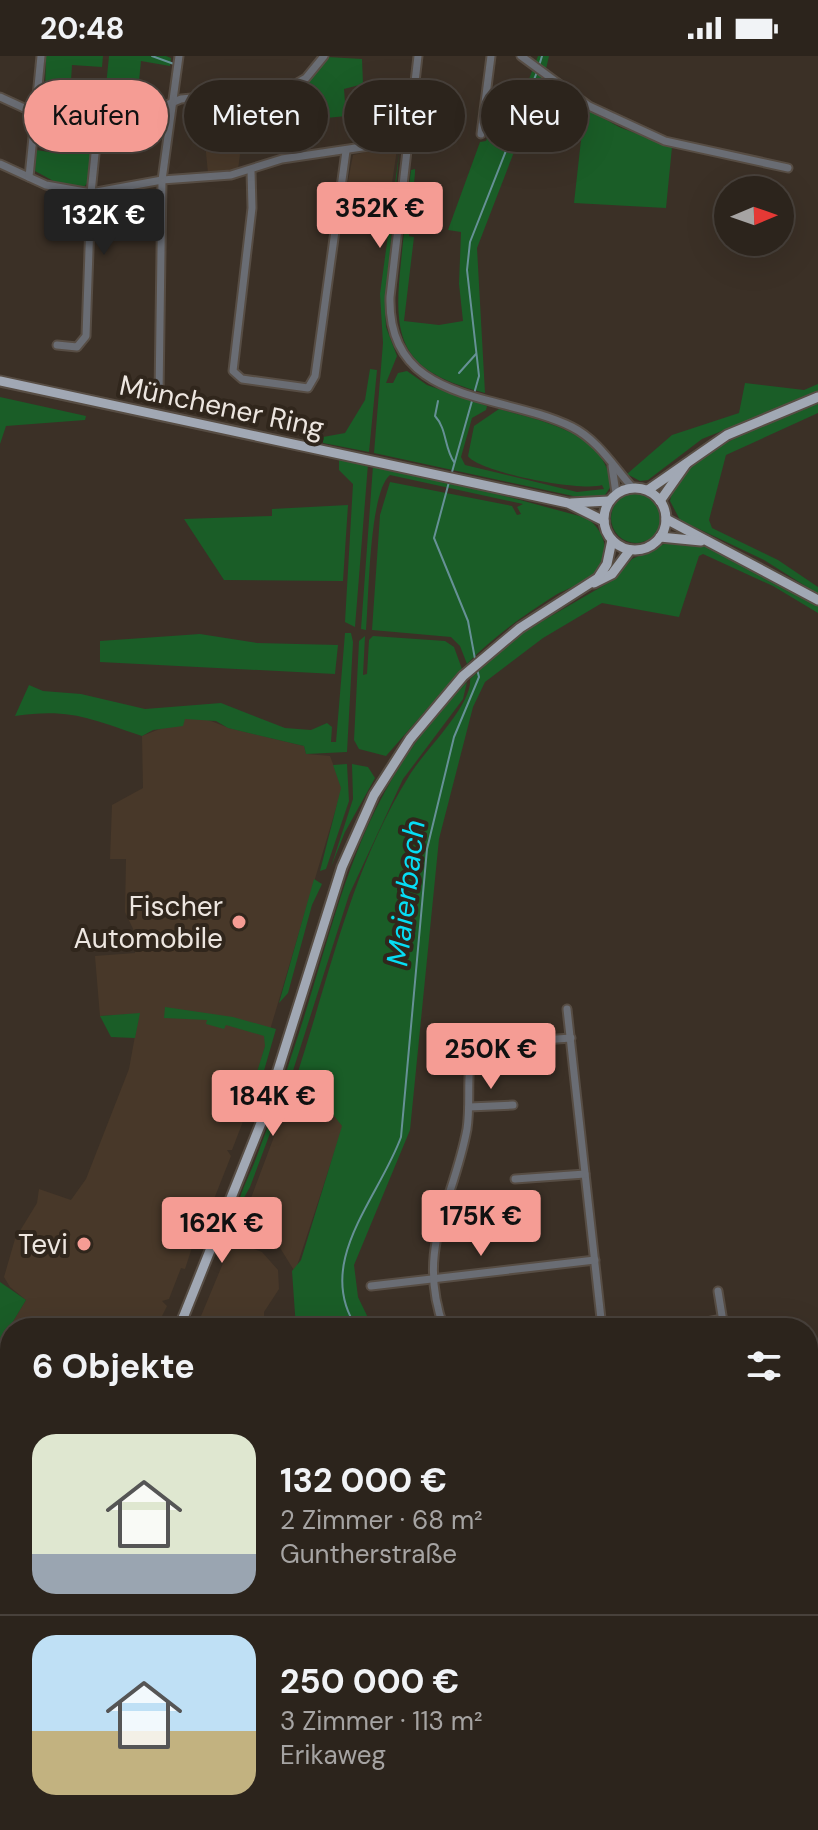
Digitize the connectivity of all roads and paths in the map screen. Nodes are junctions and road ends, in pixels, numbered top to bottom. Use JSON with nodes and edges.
{"nodes":[{"id":1,"x":41,"y":56,"type":"edge"},
{"id":2,"x":179,"y":56,"type":"edge"},
{"id":3,"x":324,"y":56,"type":"edge"},
{"id":4,"x":418,"y":56,"type":"edge"},
{"id":5,"x":491,"y":56,"type":"edge"},
{"id":6,"x":521,"y":56,"type":"edge"},
{"id":7,"x":39,"y":80,"type":"edge"},
{"id":8,"x":415,"y":80,"type":"edge"},
{"id":9,"x":488,"y":80,"type":"edge"},
{"id":10,"x":0,"y":97,"type":"edge"},
{"id":11,"x":171,"y":102,"type":"junction"},
{"id":12,"x":168,"y":103,"type":"edge"},
{"id":13,"x":24,"y":108,"type":"edge"},
{"id":14,"x":344,"y":151,"type":"edge"},
{"id":15,"x":31,"y":152,"type":"edge"},
{"id":16,"x":95,"y":152,"type":"edge"},
{"id":17,"x":346,"y":152,"type":"edge"},
{"id":18,"x":408,"y":152,"type":"edge"},
{"id":19,"x":0,"y":164,"type":"edge"},
{"id":20,"x":788,"y":168,"type":"dead end"},
{"id":21,"x":251,"y":171,"type":"junction"},
{"id":22,"x":29,"y":177,"type":"junction"},
{"id":23,"x":162,"y":180,"type":"junction"},
{"id":24,"x":91,"y":193,"type":"junction"},
{"id":25,"x":57,"y":345,"type":"dead end"},
{"id":26,"x":0,"y":381,"type":"edge"},
{"id":27,"x":159,"y":395,"type":"dead end"},
{"id":28,"x":818,"y":397,"type":"edge"},
{"id":29,"x":691,"y":458,"type":"junction"},
{"id":30,"x":611,"y":464,"type":"junction"},
{"id":31,"x":632,"y":487,"type":"junction"},
{"id":32,"x":648,"y":490,"type":"junction"},
{"id":33,"x":613,"y":497,"type":"junction"},
{"id":34,"x":660,"y":501,"type":"junction"},
{"id":35,"x":568,"y":503,"type":"junction"},
{"id":36,"x":666,"y":519,"type":"junction"},
{"id":37,"x":604,"y":521,"type":"junction"},
{"id":38,"x":660,"y":537,"type":"junction"},
{"id":39,"x":612,"y":540,"type":"junction"},
{"id":40,"x":713,"y":544,"type":"junction"},
{"id":41,"x":630,"y":550,"type":"junction"},
{"id":42,"x":591,"y":584,"type":"junction"},
{"id":43,"x":818,"y":600,"type":"edge"},
{"id":44,"x":567,"y":1009,"type":"dead end"},
{"id":45,"x":571,"y":1038,"type":"junction"},
{"id":46,"x":513,"y":1105,"type":"dead end"},
{"id":47,"x":469,"y":1107,"type":"junction"},
{"id":48,"x":585,"y":1174,"type":"junction"},
{"id":49,"x":515,"y":1179,"type":"dead end"},
{"id":50,"x":595,"y":1260,"type":"junction"},
{"id":51,"x":434,"y":1279,"type":"junction"},
{"id":52,"x":371,"y":1286,"type":"dead end"},
{"id":53,"x":718,"y":1291,"type":"dead end"},
{"id":54,"x":183,"y":1318,"type":"edge"},
{"id":55,"x":442,"y":1318,"type":"edge"},
{"id":56,"x":603,"y":1318,"type":"edge"},
{"id":57,"x":722,"y":1318,"type":"edge"}],
"edges":[{"from":1,"to":7,"type":"street"},
{"from":2,"to":11,"type":"street"},
{"from":3,"to":11,"type":"street"},
{"from":4,"to":8,"type":"street"},
{"from":5,"to":9,"type":"street"},
{"from":6,"to":20,"type":"street"},
{"from":10,"to":13,"type":"street"},
{"from":11,"to":12,"type":"street"},
{"from":11,"to":23,"type":"street"},
{"from":14,"to":21,"type":"street"},
{"from":15,"to":22,"type":"street"},
{"from":16,"to":24,"type":"street"},
{"from":17,"to":21,"type":"street"},
{"from":18,"to":30,"type":"street"},
{"from":19,"to":22,"type":"street"},
{"from":21,"to":23,"type":"street"},
{"from":22,"to":24,"type":"street"},
{"from":23,"to":24,"type":"street"},
{"from":23,"to":27,"type":"street"},
{"from":24,"to":25,"type":"street"},
{"from":26,"to":35,"type":"main road","name":"Münchener Ring"},
{"from":28,"to":29,"type":"main road"},
{"from":29,"to":32,"type":"main road"},
{"from":29,"to":34,"type":"main road"},
{"from":30,"to":31,"type":"street"},
{"from":30,"to":33,"type":"street"},
{"from":31,"to":32,"type":"main road"},
{"from":31,"to":33,"type":"main road"},
{"from":32,"to":34,"type":"main road"},
{"from":33,"to":35,"type":"main road"},
{"from":33,"to":37,"type":"main road"},
{"from":34,"to":36,"type":"main road"},
{"from":35,"to":37,"type":"main road"},
{"from":36,"to":38,"type":"main road"},
{"from":36,"to":40,"type":"main road"},
{"from":37,"to":39,"type":"main road"},
{"from":38,"to":40,"type":"main road"},
{"from":38,"to":41,"type":"main road"},
{"from":39,"to":41,"type":"main road"},
{"from":39,"to":42,"type":"main road"},
{"from":40,"to":43,"type":"main road"},
{"from":41,"to":42,"type":"main road"},
{"from":42,"to":54,"type":"main road"},
{"from":44,"to":45,"type":"street"},
{"from":45,"to":47,"type":"street"},
{"from":45,"to":48,"type":"street"},
{"from":46,"to":47,"type":"street"},
{"from":47,"to":51,"type":"street"},
{"from":48,"to":49,"type":"street"},
{"from":48,"to":50,"type":"street"},
{"from":50,"to":51,"type":"street"},
{"from":50,"to":56,"type":"street"},
{"from":51,"to":52,"type":"street"},
{"from":51,"to":55,"type":"street"},
{"from":53,"to":57,"type":"street"}]}
